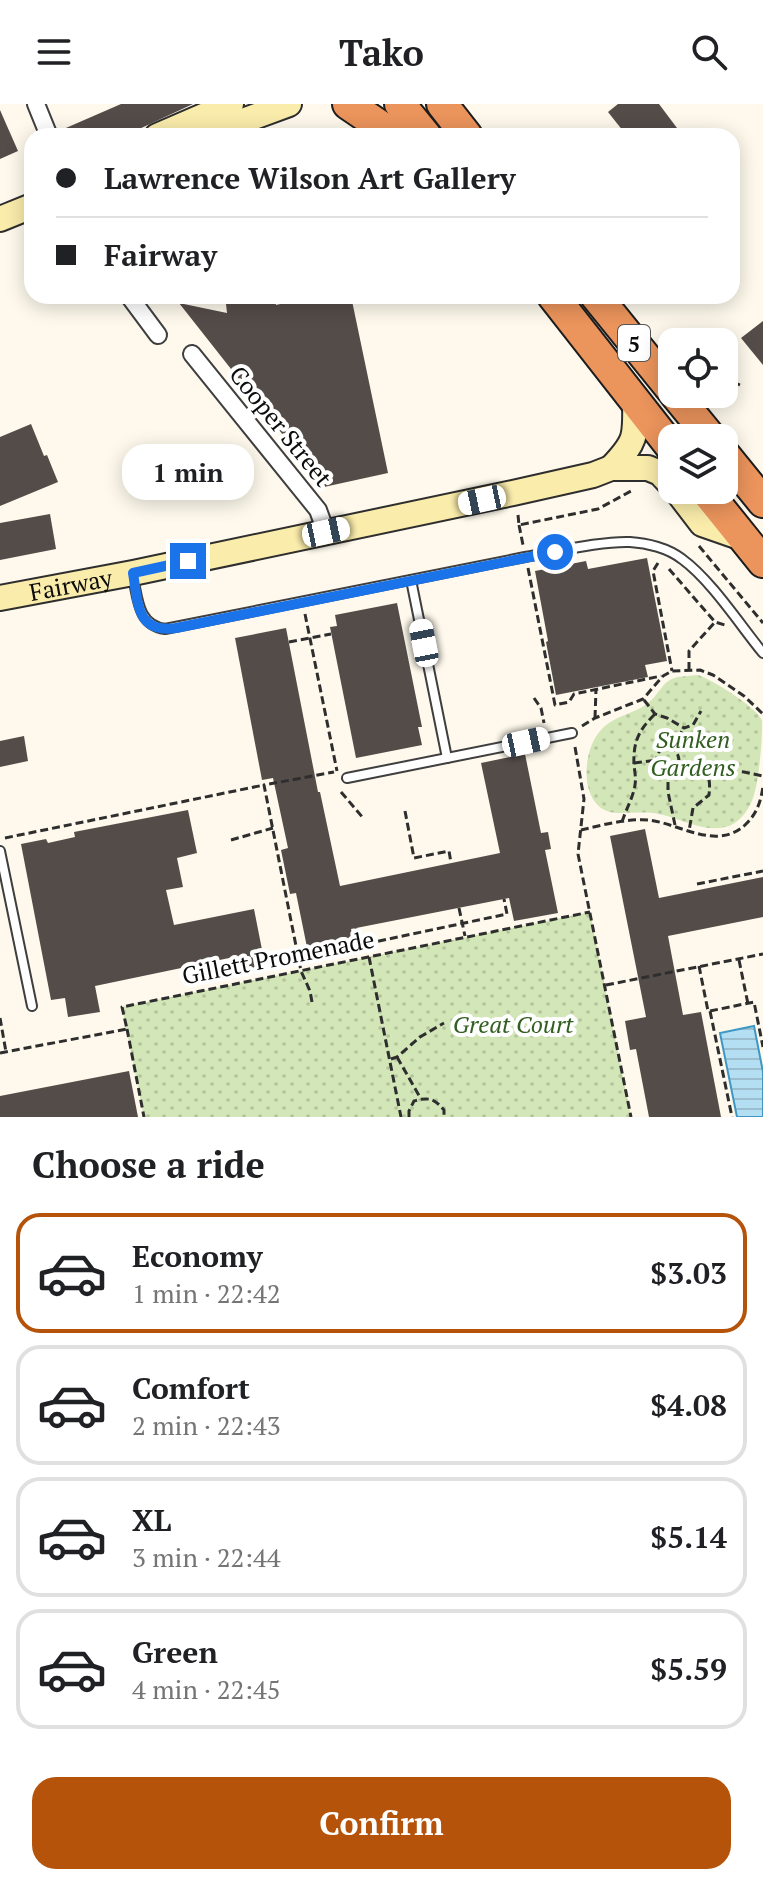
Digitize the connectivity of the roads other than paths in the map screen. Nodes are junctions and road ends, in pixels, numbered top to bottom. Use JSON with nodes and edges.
{"nodes":[{"id":1,"x":36,"y":104,"type":"edge"},
{"id":2,"x":231,"y":104,"type":"edge"},
{"id":3,"x":289,"y":104,"type":"edge"},
{"id":4,"x":348,"y":104,"type":"edge"},
{"id":5,"x":400,"y":104,"type":"edge"},
{"id":6,"x":46,"y":128,"type":"edge"},
{"id":7,"x":176,"y":128,"type":"edge"},
{"id":8,"x":224,"y":128,"type":"edge"},
{"id":9,"x":383,"y":128,"type":"edge"},
{"id":10,"x":420,"y":128,"type":"edge"},
{"id":11,"x":24,"y":192,"type":"edge"},
{"id":12,"x":0,"y":202,"type":"edge"},
{"id":13,"x":24,"y":209,"type":"edge"},
{"id":14,"x":0,"y":219,"type":"edge"},
{"id":15,"x":135,"y":304,"type":"edge"},
{"id":16,"x":548,"y":304,"type":"edge"},
{"id":17,"x":559,"y":304,"type":"edge"},
{"id":18,"x":602,"y":304,"type":"edge"},
{"id":19,"x":574,"y":323,"type":"junction"},
{"id":20,"x":158,"y":335,"type":"dead end"},
{"id":21,"x":192,"y":354,"type":"dead end"},
{"id":22,"x":658,"y":372,"type":"edge"},
{"id":23,"x":635,"y":401,"type":"junction"},
{"id":24,"x":687,"y":408,"type":"edge"},
{"id":25,"x":700,"y":424,"type":"edge"},
{"id":26,"x":658,"y":430,"type":"edge"},
{"id":27,"x":611,"y":468,"type":"junction"},
{"id":28,"x":738,"y":471,"type":"edge"},
{"id":29,"x":658,"y":472,"type":"edge"},
{"id":30,"x":763,"y":502,"type":"edge"},
{"id":31,"x":687,"y":504,"type":"edge"},
{"id":32,"x":716,"y":504,"type":"edge"},
{"id":33,"x":326,"y":532,"type":"junction"},
{"id":34,"x":754,"y":551,"type":"edge"},
{"id":35,"x":133,"y":573,"type":"junction"},
{"id":36,"x":411,"y":580,"type":"junction"},
{"id":37,"x":0,"y":598,"type":"edge"},
{"id":38,"x":763,"y":653,"type":"edge"},
{"id":39,"x":572,"y":733,"type":"road end"},
{"id":40,"x":447,"y":758,"type":"junction"},
{"id":41,"x":347,"y":778,"type":"dead end"},
{"id":42,"x":0,"y":851,"type":"edge"},
{"id":43,"x":32,"y":1006,"type":"dead end"}],
"edges":[{"from":1,"to":6,"type":"street"},
{"from":2,"to":7,"type":"street"},
{"from":3,"to":8,"type":"street"},
{"from":4,"to":9,"type":"highway"},
{"from":5,"to":10,"type":"highway"},
{"from":11,"to":12,"type":"street"},
{"from":13,"to":14,"type":"street"},
{"from":15,"to":20,"type":"street"},
{"from":16,"to":19,"type":"highway"},
{"from":17,"to":19,"type":"highway","number":"5"},
{"from":18,"to":22,"type":"highway","number":"5"},
{"from":19,"to":23,"type":"highway","number":"5"},
{"from":21,"to":33,"type":"street","name":"Cooper Street"},
{"from":23,"to":26,"type":"highway","number":"5"},
{"from":23,"to":27,"type":"street"},
{"from":24,"to":25,"type":"highway","number":"5"},
{"from":27,"to":29,"type":"street","name":"Fairway"},
{"from":27,"to":33,"type":"street","name":"Fairway"},
{"from":28,"to":30,"type":"highway"},
{"from":31,"to":34,"type":"street"},
{"from":32,"to":34,"type":"highway"},
{"from":33,"to":35,"type":"street","name":"Fairway"},
{"from":35,"to":36,"type":"lane"},
{"from":35,"to":37,"type":"street","name":"Fairway"},
{"from":36,"to":38,"type":"lane"},
{"from":36,"to":40,"type":"lane"},
{"from":39,"to":40,"type":"lane"},
{"from":40,"to":41,"type":"lane"},
{"from":42,"to":43,"type":"lane"}]}
